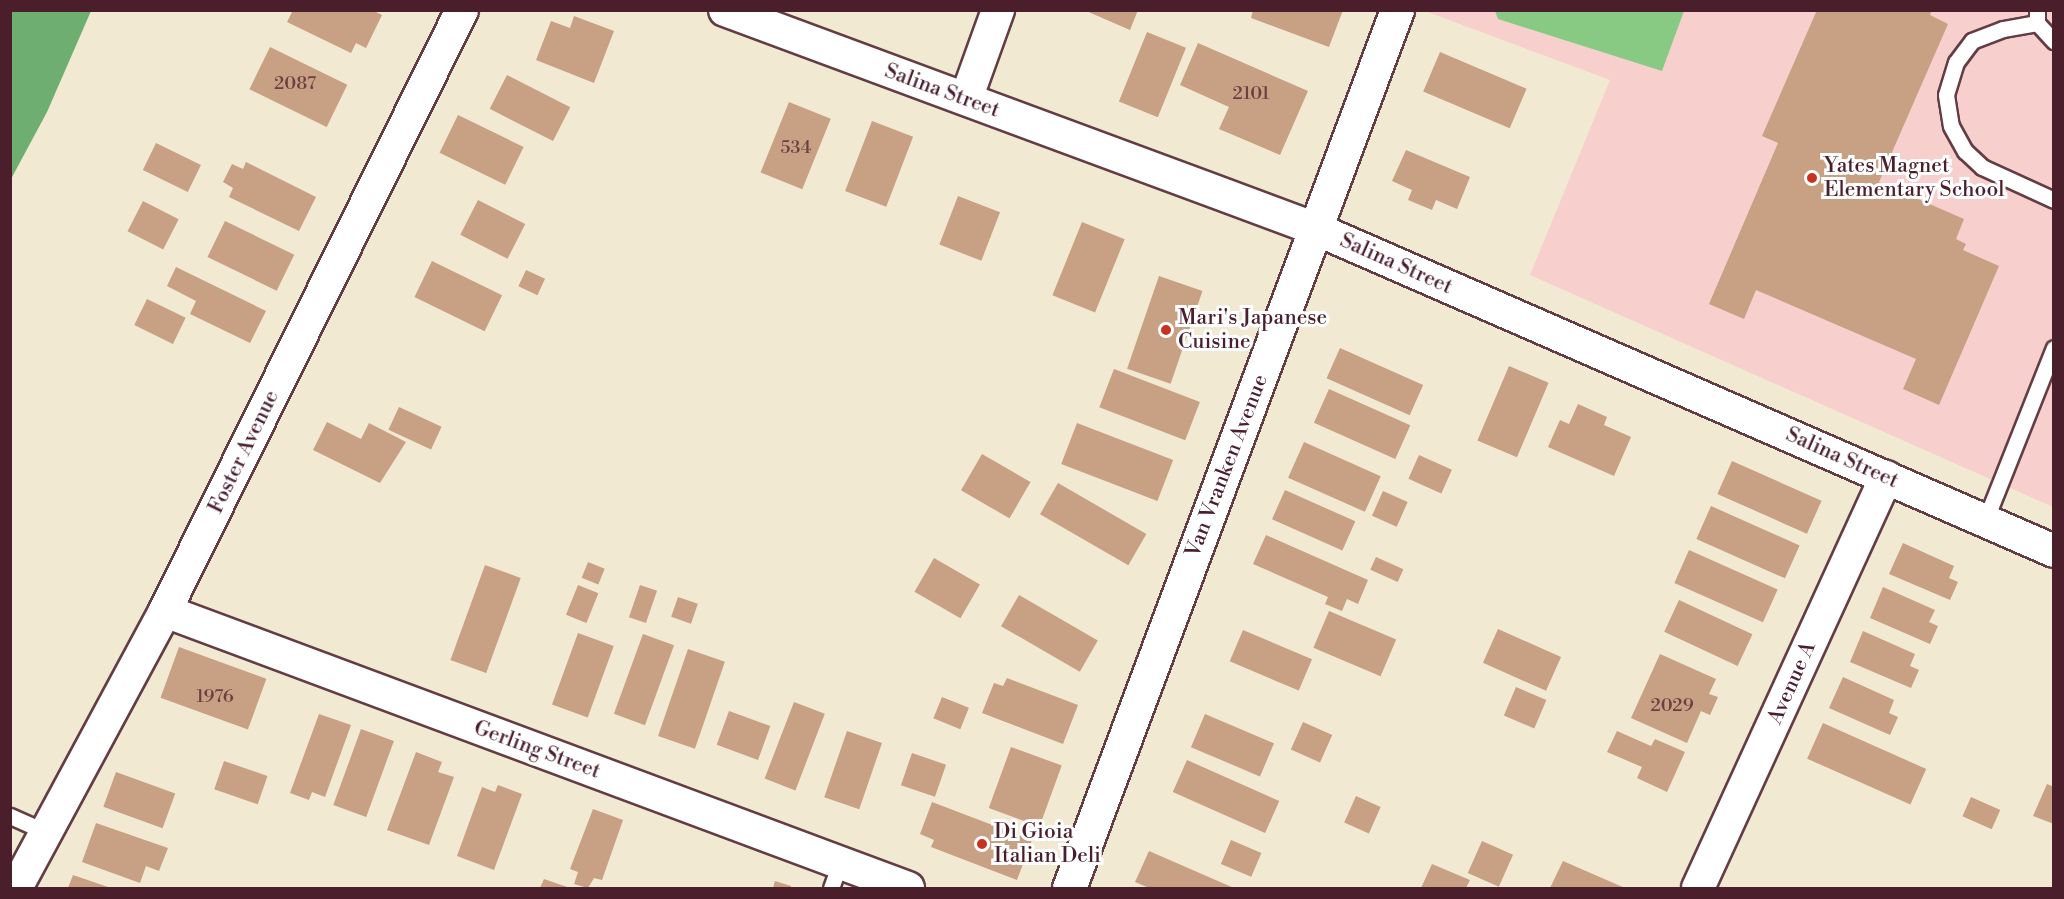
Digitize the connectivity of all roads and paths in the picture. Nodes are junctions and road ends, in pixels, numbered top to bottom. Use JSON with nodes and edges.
{"nodes":[{"id":1,"x":462,"y":10,"type":"edge"},
{"id":2,"x":725,"y":10,"type":"edge"},
{"id":3,"x":998,"y":10,"type":"edge"},
{"id":4,"x":1397,"y":10,"type":"edge"},
{"id":5,"x":2037,"y":17,"type":"edge"},
{"id":6,"x":2054,"y":41,"type":"edge"},
{"id":7,"x":966,"y":99,"type":"junction"},
{"id":8,"x":2054,"y":200,"type":"edge"},
{"id":9,"x":1316,"y":229,"type":"junction"},
{"id":10,"x":2054,"y":348,"type":"edge"},
{"id":11,"x":1886,"y":477,"type":"junction"},
{"id":12,"x":1985,"y":521,"type":"junction"},
{"id":13,"x":2054,"y":550,"type":"edge"},
{"id":14,"x":165,"y":611,"type":"junction"},
{"id":15,"x":10,"y":816,"type":"edge"},
{"id":16,"x":46,"y":832,"type":"junction"},
{"id":17,"x":835,"y":876,"type":"edge"},
{"id":18,"x":16,"y":888,"type":"edge"},
{"id":19,"x":908,"y":888,"type":"edge"},
{"id":20,"x":1069,"y":888,"type":"edge"},
{"id":21,"x":1698,"y":888,"type":"edge"}],
"edges":[{"from":1,"to":14,"type":"street","name":"Foster Avenue"},
{"from":2,"to":7,"type":"street","name":"Salina Street"},
{"from":3,"to":7,"type":"street"},
{"from":4,"to":9,"type":"street","name":"Van Vranken Avenue"},
{"from":5,"to":6,"type":"lane"},
{"from":5,"to":8,"type":"lane"},
{"from":7,"to":9,"type":"street","name":"Salina Street"},
{"from":9,"to":11,"type":"street","name":"Salina Street"},
{"from":9,"to":20,"type":"street","name":"Van Vranken Avenue"},
{"from":10,"to":12,"type":"lane"},
{"from":11,"to":12,"type":"street","name":"Salina Street"},
{"from":11,"to":21,"type":"street","name":"Avenue A"},
{"from":12,"to":13,"type":"street","name":"Salina Street"},
{"from":14,"to":16,"type":"street","name":"Foster Avenue"},
{"from":14,"to":17,"type":"street","name":"Gerling Street"},
{"from":15,"to":16,"type":"lane"},
{"from":16,"to":18,"type":"street","name":"Foster Avenue"},
{"from":17,"to":19,"type":"street","name":"Gerling Street"}]}
